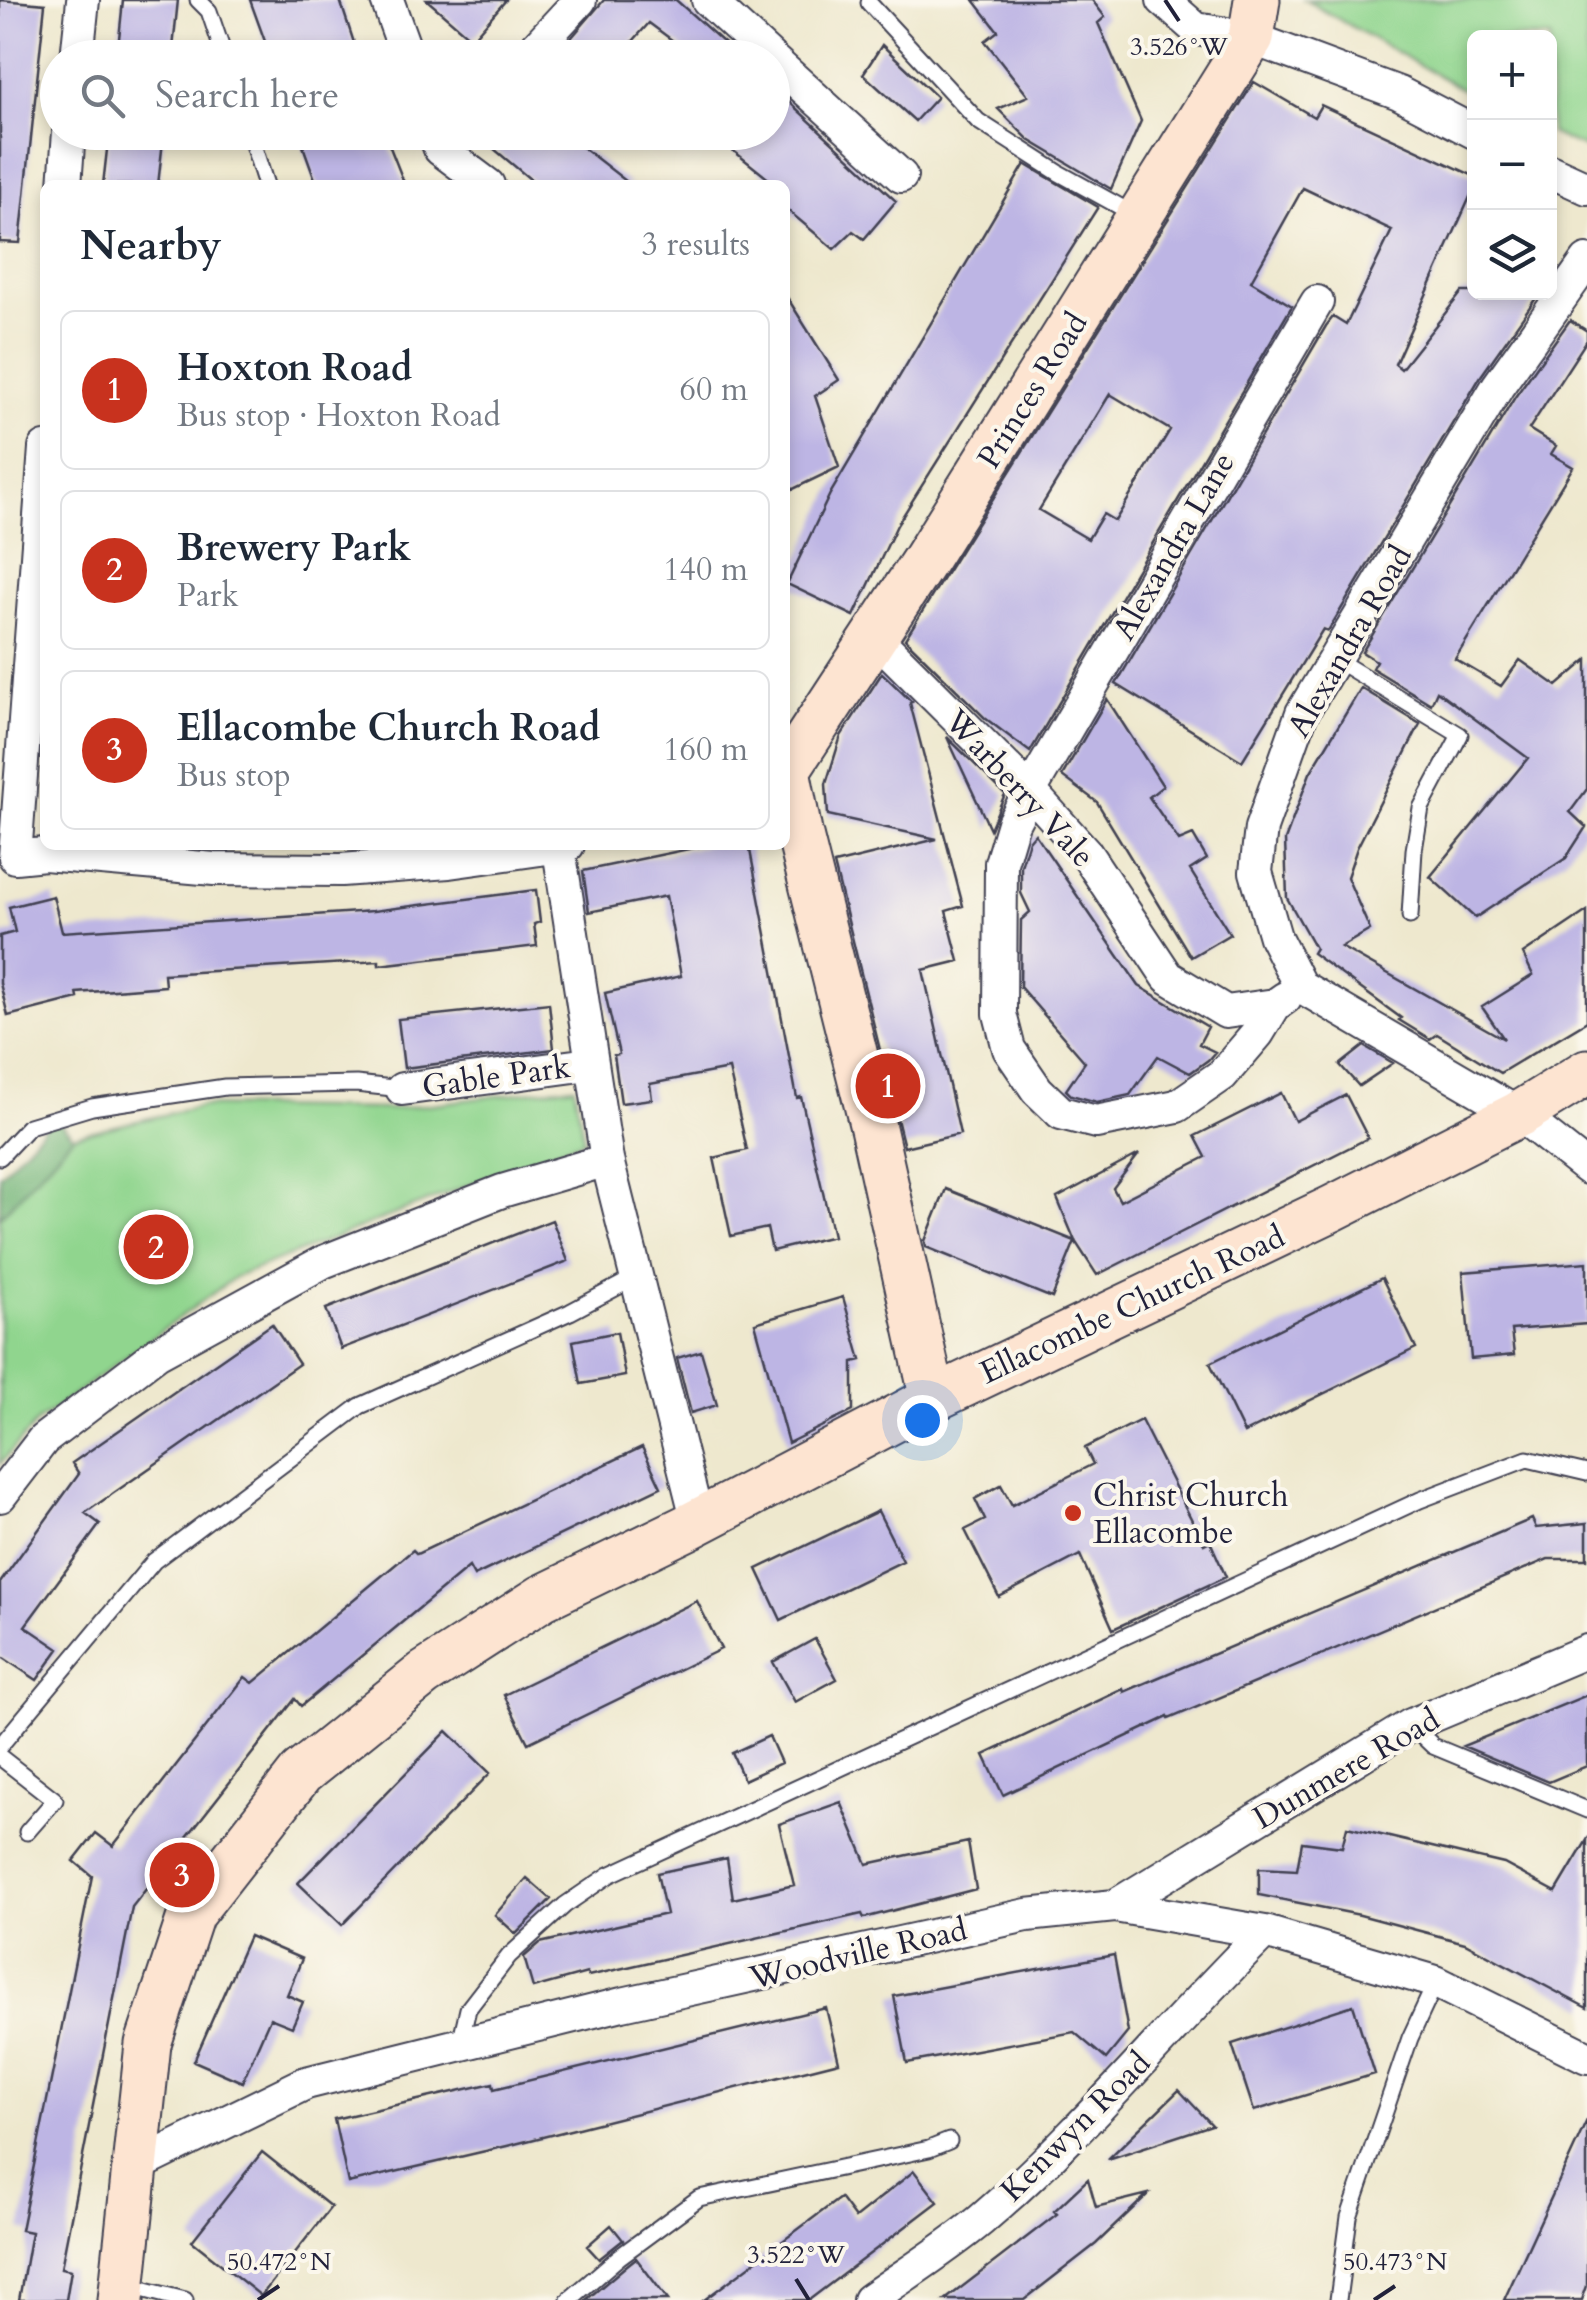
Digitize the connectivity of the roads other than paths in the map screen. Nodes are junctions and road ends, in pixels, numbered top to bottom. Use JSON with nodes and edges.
{"nodes":[{"id":1,"x":83,"y":0,"type":"edge"},
{"id":2,"x":198,"y":0,"type":"edge"},
{"id":3,"x":387,"y":0,"type":"edge"},
{"id":4,"x":580,"y":0,"type":"edge"},
{"id":5,"x":1163,"y":0,"type":"edge"},
{"id":6,"x":869,"y":3,"type":"dead end"},
{"id":7,"x":723,"y":5,"type":"edge"},
{"id":8,"x":1254,"y":19,"type":"edge"},
{"id":9,"x":79,"y":40,"type":"edge"},
{"id":10,"x":219,"y":40,"type":"edge"},
{"id":11,"x":401,"y":40,"type":"edge"},
{"id":12,"x":543,"y":40,"type":"edge"},
{"id":13,"x":755,"y":40,"type":"edge"},
{"id":14,"x":790,"y":74,"type":"edge"},
{"id":15,"x":1467,"y":128,"type":"edge"},
{"id":16,"x":67,"y":150,"type":"edge"},
{"id":17,"x":255,"y":150,"type":"edge"},
{"id":18,"x":454,"y":150,"type":"edge"},
{"id":19,"x":1557,"y":174,"type":"edge"},
{"id":20,"x":902,"y":176,"type":"dead end"},
{"id":21,"x":64,"y":180,"type":"edge"},
{"id":22,"x":264,"y":180,"type":"edge"},
{"id":23,"x":483,"y":180,"type":"edge"},
{"id":24,"x":1587,"y":188,"type":"edge"},
{"id":25,"x":1139,"y":217,"type":"junction"},
{"id":26,"x":1587,"y":261,"type":"edge"},
{"id":27,"x":1316,"y":302,"type":"dead end"},
{"id":28,"x":40,"y":503,"type":"edge"},
{"id":29,"x":875,"y":636,"type":"junction"},
{"id":30,"x":1335,"y":659,"type":"junction"},
{"id":31,"x":790,"y":762,"type":"edge"},
{"id":32,"x":790,"y":788,"type":"edge"},
{"id":33,"x":1030,"y":790,"type":"junction"},
{"id":34,"x":541,"y":850,"type":"edge"},
{"id":35,"x":564,"y":850,"type":"edge"},
{"id":36,"x":7,"y":865,"type":"edge"},
{"id":37,"x":1410,"y":916,"type":"dead end"},
{"id":38,"x":1288,"y":996,"type":"junction"},
{"id":39,"x":590,"y":1064,"type":"junction"},
{"id":40,"x":1587,"y":1072,"type":"edge"},
{"id":41,"x":402,"y":1089,"type":"joint"},
{"id":42,"x":1519,"y":1114,"type":"junction"},
{"id":43,"x":0,"y":1157,"type":"edge"},
{"id":44,"x":606,"y":1160,"type":"junction"},
{"id":45,"x":1587,"y":1168,"type":"edge"},
{"id":46,"x":636,"y":1278,"type":"junction"},
{"id":47,"x":933,"y":1399,"type":"junction"},
{"id":48,"x":1587,"y":1474,"type":"edge"},
{"id":49,"x":0,"y":1496,"type":"edge"},
{"id":50,"x":698,"y":1522,"type":"junction"},
{"id":51,"x":1587,"y":1650,"type":"edge"},
{"id":52,"x":1411,"y":1725,"type":"junction"},
{"id":53,"x":0,"y":1746,"type":"edge"},
{"id":54,"x":0,"y":1757,"type":"edge"},
{"id":55,"x":1587,"y":1810,"type":"edge"},
{"id":56,"x":27,"y":1832,"type":"dead end"},
{"id":57,"x":1115,"y":1906,"type":"junction"},
{"id":58,"x":1265,"y":1932,"type":"junction"},
{"id":59,"x":1436,"y":1982,"type":"junction"},
{"id":60,"x":460,"y":2044,"type":"junction"},
{"id":61,"x":1587,"y":2057,"type":"edge"},
{"id":62,"x":949,"y":2142,"type":"dead end"},
{"id":63,"x":132,"y":2168,"type":"junction"},
{"id":64,"x":121,"y":2292,"type":"edge"},
{"id":65,"x":185,"y":2300,"type":"edge"},
{"id":66,"x":569,"y":2300,"type":"edge"},
{"id":67,"x":869,"y":2300,"type":"edge"},
{"id":68,"x":1338,"y":2300,"type":"edge"}],
"edges":[{"from":1,"to":9,"type":"street"},
{"from":2,"to":10,"type":"lane"},
{"from":3,"to":11,"type":"street"},
{"from":4,"to":12,"type":"street"},
{"from":5,"to":8,"type":"street"},
{"from":6,"to":25,"type":"lane"},
{"from":7,"to":13,"type":"street"},
{"from":8,"to":15,"type":"street"},
{"from":8,"to":25,"type":"street","name":"Princes Road"},
{"from":14,"to":20,"type":"street"},
{"from":16,"to":21,"type":"street"},
{"from":17,"to":22,"type":"lane"},
{"from":18,"to":23,"type":"street"},
{"from":19,"to":24,"type":"street"},
{"from":25,"to":29,"type":"street","name":"Princes Road"},
{"from":26,"to":30,"type":"street","name":"Alexandra Road"},
{"from":27,"to":33,"type":"street","name":"Alexandra Lane"},
{"from":28,"to":36,"type":"street"},
{"from":29,"to":31,"type":"street","name":"Princes Road"},
{"from":29,"to":33,"type":"street","name":"Warberry Vale"},
{"from":30,"to":37,"type":"lane"},
{"from":30,"to":38,"type":"street","name":"Alexandra Road"},
{"from":32,"to":47,"type":"street"},
{"from":33,"to":38,"type":"street","name":"Warberry Vale"},
{"from":33,"to":38,"type":"street","name":"Alexandra Lane"},
{"from":34,"to":36,"type":"street"},
{"from":35,"to":39,"type":"street"},
{"from":38,"to":42,"type":"street"},
{"from":39,"to":41,"type":"street","name":"Gable Park"},
{"from":39,"to":44,"type":"street"},
{"from":40,"to":42,"type":"street","name":"Ellacombe Church Road"},
{"from":41,"to":43,"type":"lane"},
{"from":42,"to":45,"type":"street"},
{"from":42,"to":47,"type":"street","name":"Ellacombe Church Road"},
{"from":44,"to":46,"type":"street"},
{"from":44,"to":49,"type":"street"},
{"from":46,"to":50,"type":"street"},
{"from":46,"to":53,"type":"lane"},
{"from":47,"to":50,"type":"street","name":"Ellacombe Church Road"},
{"from":48,"to":60,"type":"lane"},
{"from":50,"to":63,"type":"street","name":"Ellacombe Church Road"},
{"from":51,"to":52,"type":"street","name":"Dunmere Road"},
{"from":52,"to":55,"type":"lane"},
{"from":52,"to":57,"type":"street","name":"Dunmere Road"},
{"from":54,"to":56,"type":"lane"},
{"from":57,"to":58,"type":"street","name":"Woodville Road"},
{"from":57,"to":60,"type":"street","name":"Woodville Road"},
{"from":58,"to":59,"type":"street","name":"Woodville Road"},
{"from":58,"to":67,"type":"street","name":"Kenwyn Road"},
{"from":59,"to":61,"type":"street","name":"Woodville Road"},
{"from":59,"to":68,"type":"lane"},
{"from":60,"to":63,"type":"street","name":"Woodville Road"},
{"from":62,"to":66,"type":"lane"},
{"from":63,"to":64,"type":"street","name":"Ellacombe Church Road"},
{"from":64,"to":65,"type":"lane"}]}
